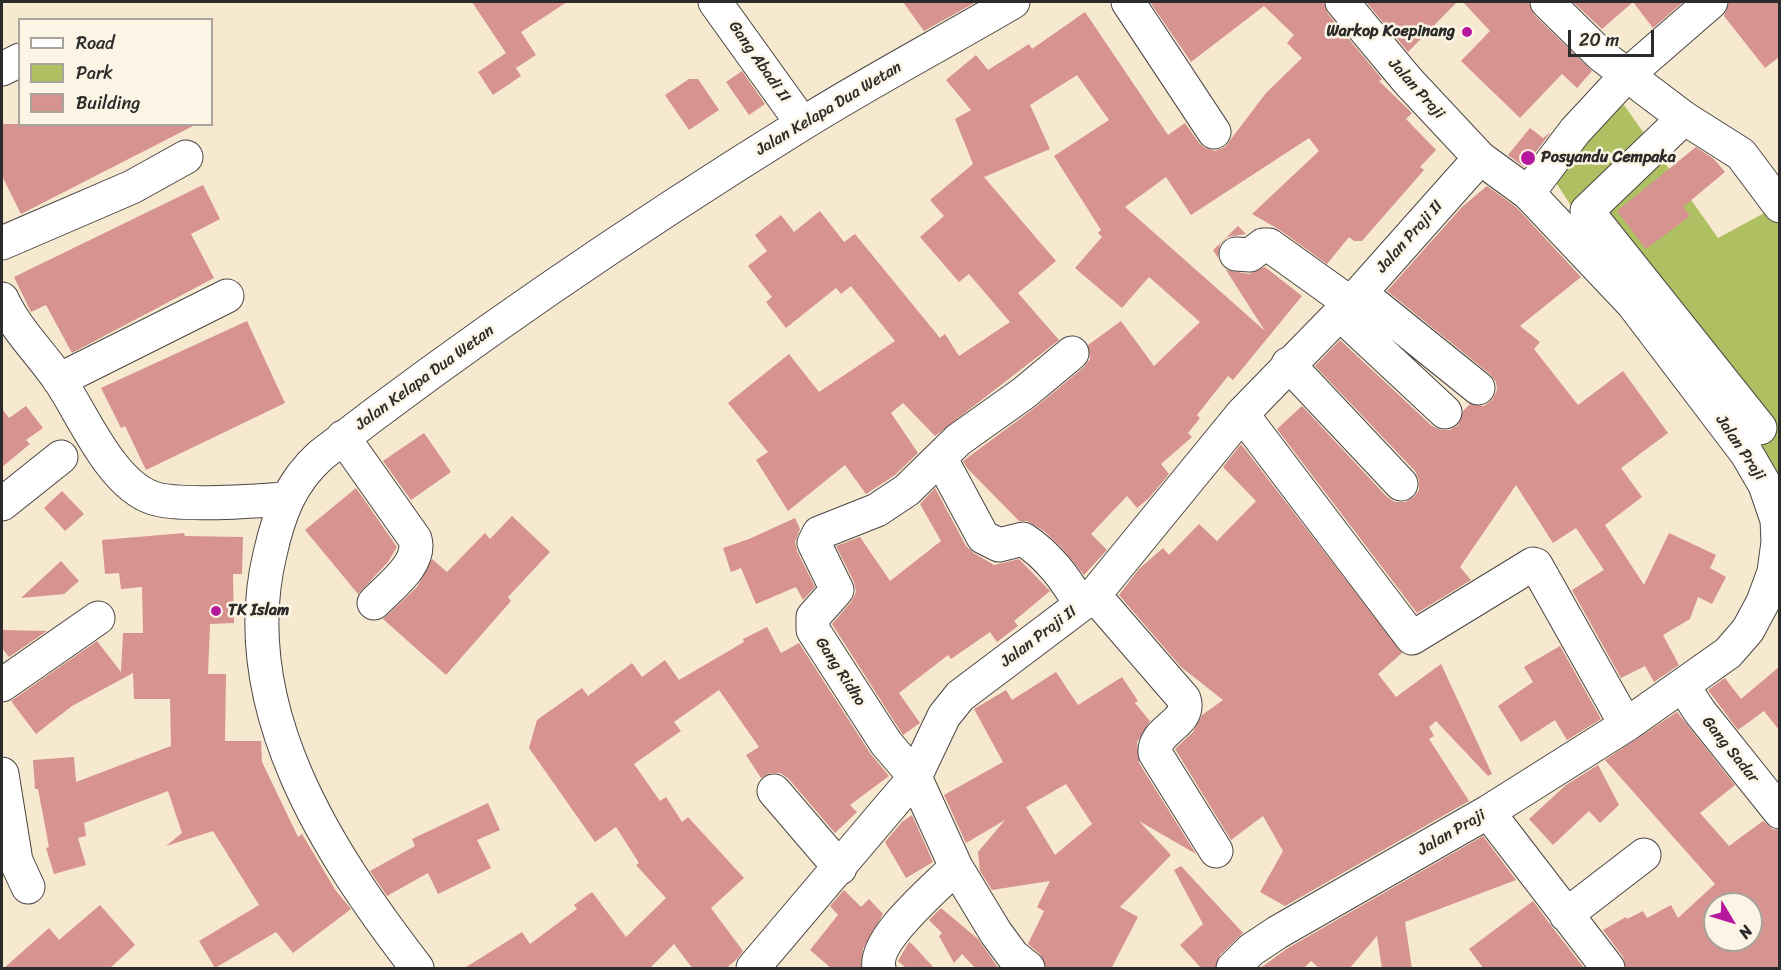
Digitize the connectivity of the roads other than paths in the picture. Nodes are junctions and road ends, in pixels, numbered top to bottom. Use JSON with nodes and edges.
{"nodes":[{"id":1,"x":715,"y":2,"type":"edge"},
{"id":2,"x":1013,"y":2,"type":"edge"},
{"id":3,"x":1128,"y":2,"type":"edge"},
{"id":4,"x":1342,"y":2,"type":"edge"},
{"id":5,"x":1547,"y":2,"type":"edge"},
{"id":6,"x":1711,"y":2,"type":"edge"},
{"id":7,"x":18,"y":61,"type":"edge"},
{"id":8,"x":2,"y":69,"type":"edge"},
{"id":9,"x":1627,"y":75,"type":"junction"},
{"id":10,"x":1684,"y":118,"type":"junction"},
{"id":11,"x":802,"y":123,"type":"junction"},
{"id":12,"x":1215,"y":132,"type":"dead end"},
{"id":13,"x":186,"y":157,"type":"dead end"},
{"id":14,"x":1480,"y":159,"type":"junction"},
{"id":15,"x":1528,"y":193,"type":"junction"},
{"id":16,"x":1779,"y":206,"type":"edge"},
{"id":17,"x":2,"y":243,"type":"edge"},
{"id":18,"x":1236,"y":254,"type":"dead end"},
{"id":19,"x":227,"y":296,"type":"dead end"},
{"id":20,"x":2,"y":299,"type":"edge"},
{"id":21,"x":1350,"y":304,"type":"junction"},
{"id":22,"x":1072,"y":353,"type":"dead end"},
{"id":23,"x":1288,"y":364,"type":"junction"},
{"id":24,"x":59,"y":380,"type":"junction"},
{"id":25,"x":1478,"y":388,"type":"dead end"},
{"id":26,"x":1445,"y":412,"type":"dead end"},
{"id":27,"x":1242,"y":414,"type":"junction"},
{"id":28,"x":1760,"y":428,"type":"dead end"},
{"id":29,"x":343,"y":437,"type":"junction"},
{"id":30,"x":61,"y":457,"type":"dead end"},
{"id":31,"x":941,"y":459,"type":"junction"},
{"id":32,"x":1401,"y":484,"type":"dead end"},
{"id":33,"x":285,"y":499,"type":"junction"},
{"id":34,"x":2,"y":504,"type":"edge"},
{"id":35,"x":1088,"y":600,"type":"junction"},
{"id":36,"x":374,"y":603,"type":"dead end"},
{"id":37,"x":98,"y":618,"type":"dead end"},
{"id":38,"x":2,"y":685,"type":"edge"},
{"id":39,"x":1683,"y":686,"type":"junction"},
{"id":40,"x":1626,"y":725,"type":"junction"},
{"id":41,"x":2,"y":774,"type":"edge"},
{"id":42,"x":915,"y":777,"type":"junction"},
{"id":43,"x":774,"y":791,"type":"dead end"},
{"id":44,"x":1779,"y":812,"type":"edge"},
{"id":45,"x":1488,"y":813,"type":"junction"},
{"id":46,"x":6,"y":832,"type":"edge"},
{"id":47,"x":1216,"y":851,"type":"dead end"},
{"id":48,"x":1644,"y":855,"type":"dead end"},
{"id":49,"x":956,"y":867,"type":"junction"},
{"id":50,"x":840,"y":868,"type":"junction"},
{"id":51,"x":28,"y":887,"type":"dead end"},
{"id":52,"x":1566,"y":915,"type":"junction"},
{"id":53,"x":417,"y":969,"type":"edge"},
{"id":54,"x":753,"y":969,"type":"edge"},
{"id":55,"x":879,"y":969,"type":"edge"},
{"id":56,"x":1029,"y":969,"type":"edge"},
{"id":57,"x":1233,"y":969,"type":"edge"},
{"id":58,"x":1608,"y":969,"type":"edge"}],
"edges":[{"from":1,"to":11,"type":"street","name":"Gang Abadi II"},
{"from":2,"to":11,"type":"street","name":"Jalan Kelapa Dua Wetan"},
{"from":3,"to":12,"type":"street"},
{"from":4,"to":14,"type":"street","name":"Jalan Praji"},
{"from":5,"to":9,"type":"street"},
{"from":6,"to":9,"type":"street"},
{"from":7,"to":8,"type":"street"},
{"from":9,"to":10,"type":"street"},
{"from":9,"to":15,"type":"street"},
{"from":10,"to":16,"type":"street"},
{"from":10,"to":28,"type":"street"},
{"from":11,"to":29,"type":"street","name":"Jalan Kelapa Dua Wetan"},
{"from":13,"to":17,"type":"street"},
{"from":14,"to":15,"type":"street","name":"Jalan Praji"},
{"from":14,"to":21,"type":"street","name":"Jalan Praji II"},
{"from":15,"to":39,"type":"street","name":"Jalan Praji"},
{"from":18,"to":21,"type":"street"},
{"from":19,"to":24,"type":"street"},
{"from":20,"to":24,"type":"street"},
{"from":21,"to":23,"type":"street","name":"Jalan Praji II"},
{"from":21,"to":25,"type":"street"},
{"from":21,"to":26,"type":"street"},
{"from":22,"to":31,"type":"street"},
{"from":23,"to":27,"type":"street","name":"Jalan Praji II"},
{"from":23,"to":32,"type":"street"},
{"from":24,"to":33,"type":"street"},
{"from":27,"to":35,"type":"street","name":"Jalan Praji II"},
{"from":27,"to":40,"type":"street"},
{"from":29,"to":33,"type":"street","name":"Jalan Kelapa Dua Wetan"},
{"from":29,"to":36,"type":"street"},
{"from":30,"to":34,"type":"street"},
{"from":31,"to":35,"type":"street"},
{"from":31,"to":42,"type":"street","name":"Gang Ridho"},
{"from":33,"to":53,"type":"street","name":"Jalan Kelapa Dua Wetan"},
{"from":35,"to":42,"type":"street","name":"Jalan Praji II"},
{"from":35,"to":47,"type":"street"},
{"from":37,"to":38,"type":"street"},
{"from":39,"to":40,"type":"street","name":"Jalan Praji"},
{"from":39,"to":44,"type":"street","name":"Gang Sadar"},
{"from":40,"to":45,"type":"street","name":"Jalan Praji"},
{"from":41,"to":46,"type":"street"},
{"from":42,"to":49,"type":"street"},
{"from":42,"to":50,"type":"street","name":"Jalan Praji II"},
{"from":43,"to":50,"type":"street"},
{"from":45,"to":52,"type":"street"},
{"from":45,"to":57,"type":"street","name":"Jalan Praji"},
{"from":46,"to":51,"type":"street"},
{"from":48,"to":52,"type":"street"},
{"from":49,"to":55,"type":"street"},
{"from":49,"to":56,"type":"street"},
{"from":50,"to":54,"type":"street","name":"Jalan Praji II"},
{"from":52,"to":58,"type":"street"}]}
